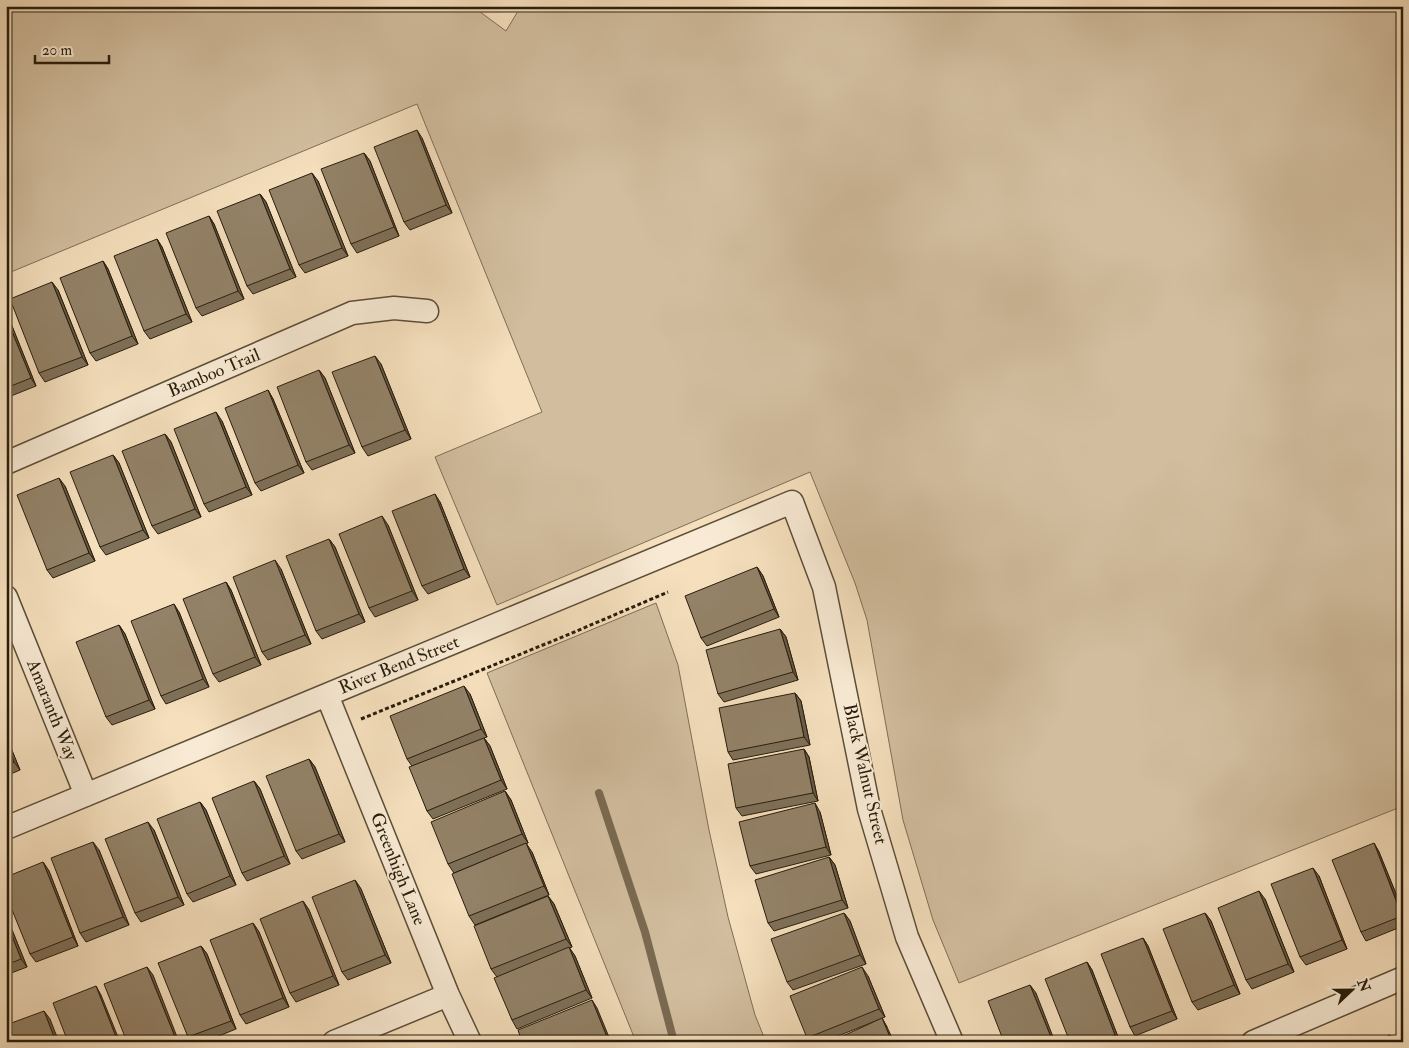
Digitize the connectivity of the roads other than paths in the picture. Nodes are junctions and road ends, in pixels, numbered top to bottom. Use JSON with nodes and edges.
{"nodes":[{"id":1,"x":427,"y":311,"type":"dead end"},
{"id":2,"x":6,"y":463,"type":"edge"},
{"id":3,"x":792,"y":502,"type":"joint"},
{"id":4,"x":6,"y":597,"type":"edge"},
{"id":5,"x":327,"y":695,"type":"junction"},
{"id":6,"x":86,"y":795,"type":"junction"},
{"id":7,"x":6,"y":828,"type":"edge"},
{"id":8,"x":1403,"y":978,"type":"edge"},
{"id":9,"x":448,"y":995,"type":"junction"},
{"id":10,"x":334,"y":1042,"type":"edge"},
{"id":11,"x":470,"y":1042,"type":"edge"},
{"id":12,"x":952,"y":1042,"type":"edge"},
{"id":13,"x":1253,"y":1042,"type":"edge"}],
"edges":[{"from":1,"to":2,"type":"street","name":"Bamboo Trail"},
{"from":3,"to":5,"type":"street","name":"River Bend Street"},
{"from":3,"to":12,"type":"street","name":"Black Walnut Street"},
{"from":4,"to":6,"type":"street","name":"Amaranth Way"},
{"from":5,"to":6,"type":"street","name":"River Bend Street"},
{"from":5,"to":9,"type":"street","name":"Greenhigh Lane"},
{"from":6,"to":7,"type":"street","name":"River Bend Street"},
{"from":8,"to":13,"type":"street"},
{"from":9,"to":10,"type":"street"},
{"from":9,"to":11,"type":"street","name":"Greenhigh Lane"}]}
